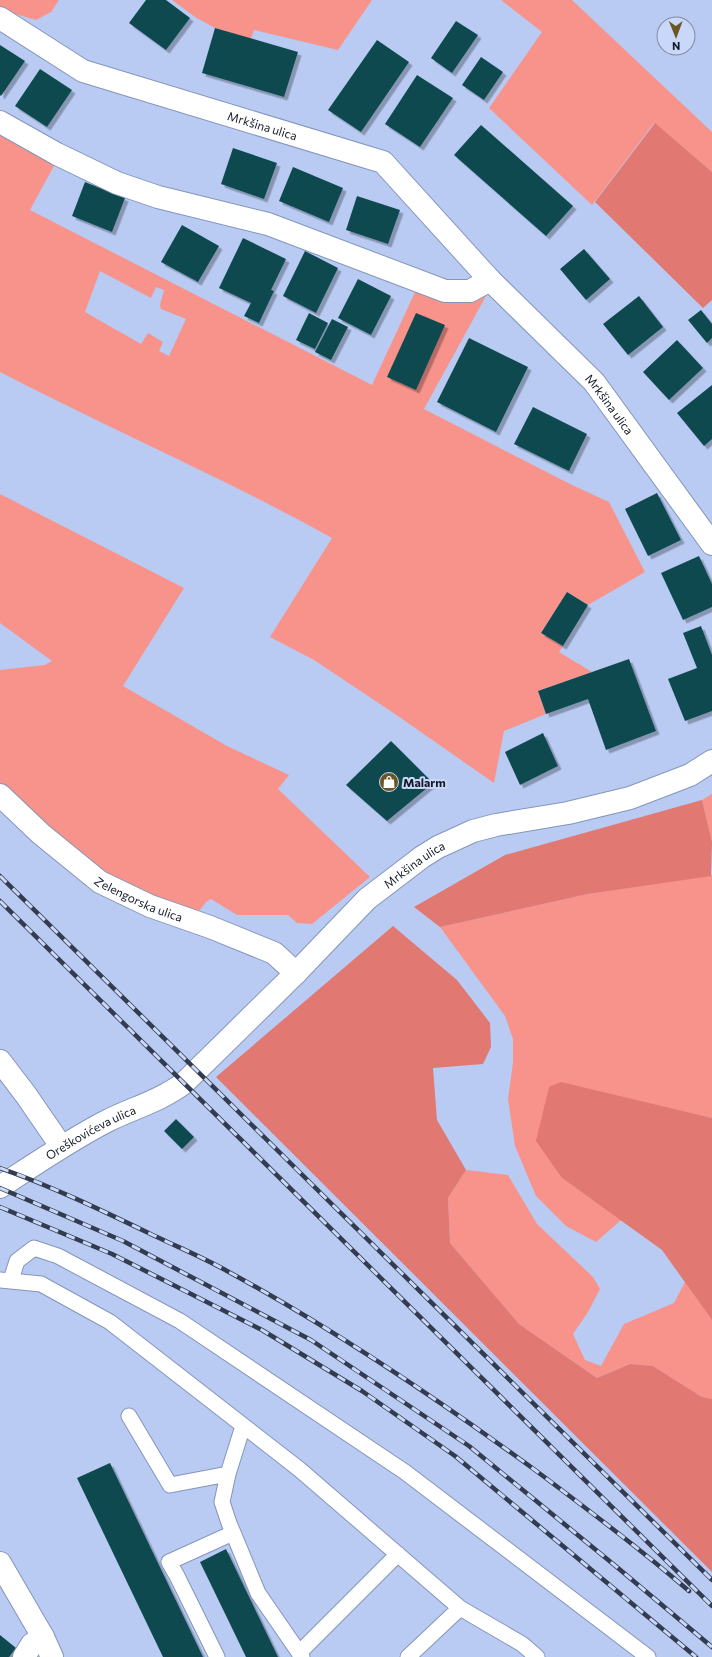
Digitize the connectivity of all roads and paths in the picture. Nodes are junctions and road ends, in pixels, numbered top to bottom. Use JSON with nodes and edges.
{"nodes":[{"id":1,"x":0,"y":18,"type":"edge"},
{"id":2,"x":0,"y":122,"type":"edge"},
{"id":3,"x":490,"y":280,"type":"junction"},
{"id":4,"x":712,"y":544,"type":"edge"},
{"id":5,"x":712,"y":761,"type":"edge"},
{"id":6,"x":0,"y":794,"type":"edge"},
{"id":7,"x":296,"y":973,"type":"junction"},
{"id":8,"x":0,"y":1061,"type":"edge"},
{"id":9,"x":184,"y":1083,"type":"joint"},
{"id":10,"x":62,"y":1146,"type":"junction"},
{"id":11,"x":0,"y":1187,"type":"edge"},
{"id":12,"x":6,"y":1280,"type":"edge"},
{"id":13,"x":129,"y":1416,"type":"dead end"},
{"id":14,"x":243,"y":1426,"type":"junction"},
{"id":15,"x":228,"y":1474,"type":"junction"},
{"id":16,"x":233,"y":1533,"type":"junction"},
{"id":17,"x":398,"y":1554,"type":"junction"},
{"id":18,"x":0,"y":1563,"type":"edge"},
{"id":19,"x":460,"y":1608,"type":"junction"},
{"id":20,"x":42,"y":1637,"type":"junction"},
{"id":21,"x":301,"y":1655,"type":"edge"},
{"id":22,"x":24,"y":1657,"type":"edge"},
{"id":23,"x":52,"y":1657,"type":"edge"},
{"id":24,"x":217,"y":1657,"type":"edge"},
{"id":25,"x":408,"y":1657,"type":"edge"},
{"id":26,"x":537,"y":1657,"type":"edge"},
{"id":27,"x":648,"y":1657,"type":"edge"}],
"edges":[{"from":1,"to":3,"type":"street","name":"Mrkšina ulica"},
{"from":2,"to":3,"type":"street"},
{"from":3,"to":4,"type":"street","name":"Mrkšina ulica"},
{"from":5,"to":7,"type":"street","name":"Mrkšina ulica"},
{"from":6,"to":7,"type":"street","name":"Zelengorska ulica"},
{"from":7,"to":9,"type":"street","name":"Mrkšina ulica"},
{"from":8,"to":10,"type":"street"},
{"from":9,"to":10,"type":"street","name":"Oreškovićeva ulica"},
{"from":10,"to":11,"type":"street","name":"Oreškovićeva ulica"},
{"from":12,"to":14,"type":"lane"},
{"from":12,"to":27,"type":"lane"},
{"from":13,"to":15,"type":"lane"},
{"from":14,"to":15,"type":"lane"},
{"from":14,"to":17,"type":"lane"},
{"from":15,"to":16,"type":"lane"},
{"from":16,"to":21,"type":"lane"},
{"from":16,"to":24,"type":"lane"},
{"from":17,"to":19,"type":"lane"},
{"from":17,"to":21,"type":"lane"},
{"from":18,"to":20,"type":"street"},
{"from":19,"to":25,"type":"lane"},
{"from":19,"to":26,"type":"lane"},
{"from":20,"to":22,"type":"street"},
{"from":20,"to":23,"type":"street"}]}
